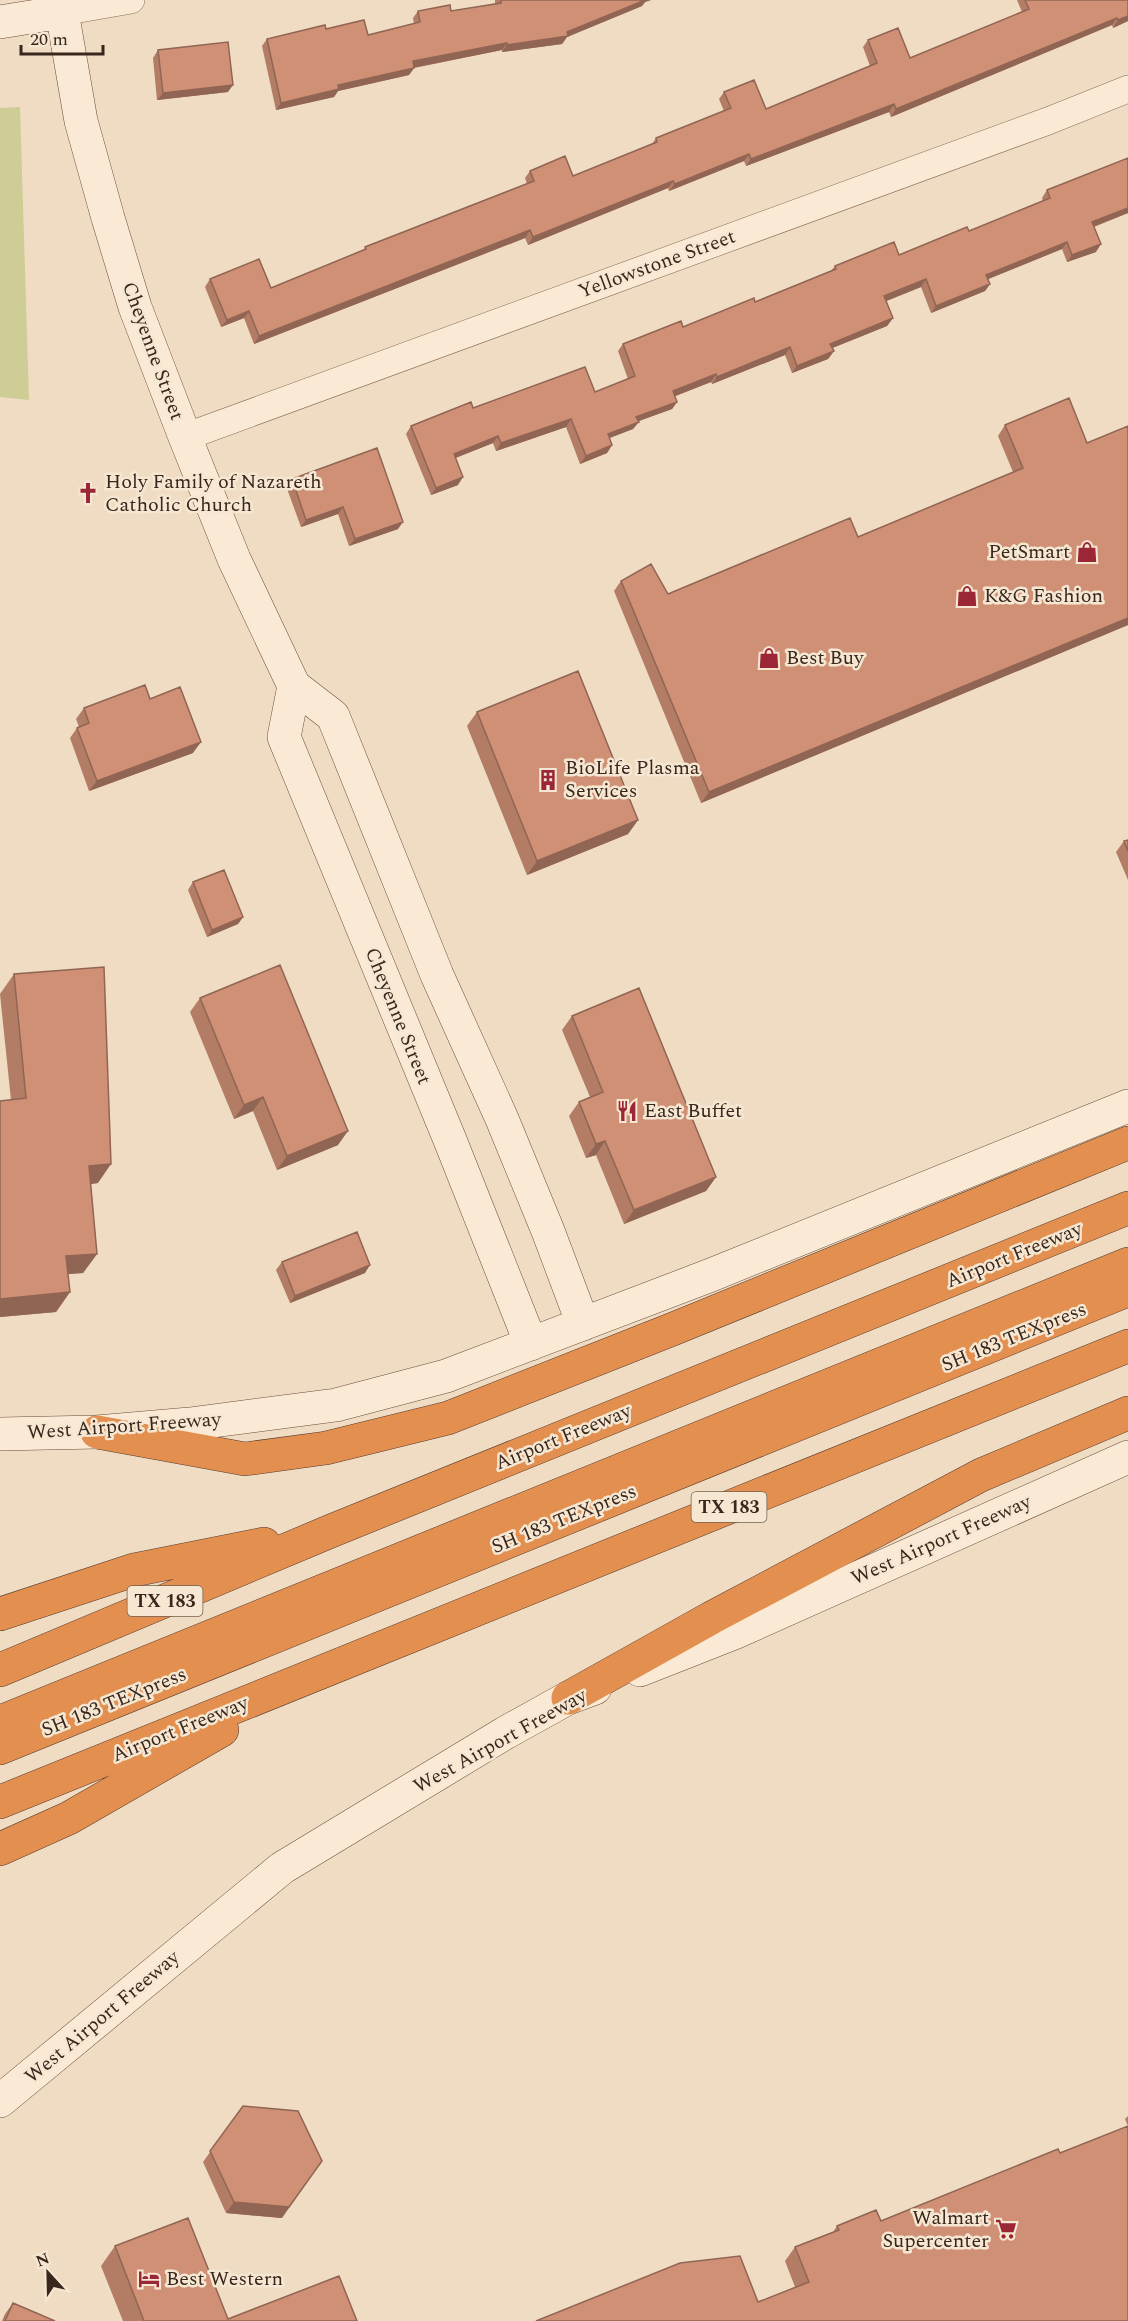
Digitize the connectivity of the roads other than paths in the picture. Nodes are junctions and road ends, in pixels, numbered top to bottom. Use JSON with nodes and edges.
{"nodes":[{"id":1,"x":131,"y":0,"type":"edge"},
{"id":2,"x":61,"y":6,"type":"edge"},
{"id":3,"x":0,"y":22,"type":"edge"},
{"id":4,"x":1128,"y":89,"type":"edge"},
{"id":5,"x":185,"y":437,"type":"junction"},
{"id":6,"x":294,"y":686,"type":"junction"},
{"id":7,"x":1128,"y":1106,"type":"edge"},
{"id":8,"x":1128,"y":1143,"type":"edge"},
{"id":9,"x":1128,"y":1208,"type":"edge"},
{"id":10,"x":1128,"y":1264,"type":"edge"},
{"id":11,"x":1128,"y":1290,"type":"edge"},
{"id":12,"x":583,"y":1324,"type":"junction"},
{"id":13,"x":531,"y":1344,"type":"junction"},
{"id":14,"x":1128,"y":1346,"type":"edge"},
{"id":15,"x":1128,"y":1413,"type":"edge"},
{"id":16,"x":97,"y":1432,"type":"junction"},
{"id":17,"x":0,"y":1434,"type":"edge"},
{"id":18,"x":1128,"y":1457,"type":"edge"},
{"id":19,"x":331,"y":1531,"type":"junction"},
{"id":20,"x":0,"y":1614,"type":"edge"},
{"id":21,"x":331,"y":1669,"type":"junction"},
{"id":22,"x":0,"y":1670,"type":"edge"},
{"id":23,"x":568,"y":1698,"type":"junction"},
{"id":24,"x":0,"y":1722,"type":"edge"},
{"id":25,"x":0,"y":1748,"type":"edge"},
{"id":26,"x":0,"y":1802,"type":"edge"},
{"id":27,"x":0,"y":1849,"type":"edge"},
{"id":28,"x":0,"y":2101,"type":"edge"}],
"edges":[{"from":1,"to":2,"type":"street"},
{"from":2,"to":3,"type":"main road"},
{"from":2,"to":5,"type":"main road","name":"Cheyenne Street"},
{"from":4,"to":5,"type":"street","name":"Yellowstone Street"},
{"from":5,"to":6,"type":"main road","name":"Cheyenne Street"},
{"from":6,"to":12,"type":"main road","name":"Cheyenne Street"},
{"from":6,"to":13,"type":"main road","name":"Cheyenne Street"},
{"from":7,"to":12,"type":"main road","name":"West Airport Freeway"},
{"from":8,"to":16,"type":"highway"},
{"from":9,"to":19,"type":"highway","name":"Airport Freeway","number":"TX 183"},
{"from":10,"to":24,"type":"highway","name":"SH 183 TEXpress"},
{"from":11,"to":25,"type":"highway","name":"SH 183 TEXpress"},
{"from":12,"to":13,"type":"main road","name":"West Airport Freeway"},
{"from":13,"to":16,"type":"main road","name":"West Airport Freeway"},
{"from":14,"to":21,"type":"highway","name":"Airport Freeway","number":"TX 183"},
{"from":15,"to":23,"type":"highway"},
{"from":16,"to":17,"type":"main road","name":"West Airport Freeway"},
{"from":18,"to":23,"type":"main road","name":"West Airport Freeway"},
{"from":19,"to":20,"type":"highway"},
{"from":19,"to":22,"type":"highway","name":"Airport Freeway","number":"TX 183"},
{"from":21,"to":26,"type":"highway","name":"Airport Freeway","number":"TX 183"},
{"from":21,"to":27,"type":"highway"},
{"from":23,"to":28,"type":"main road","name":"West Airport Freeway"}]}
